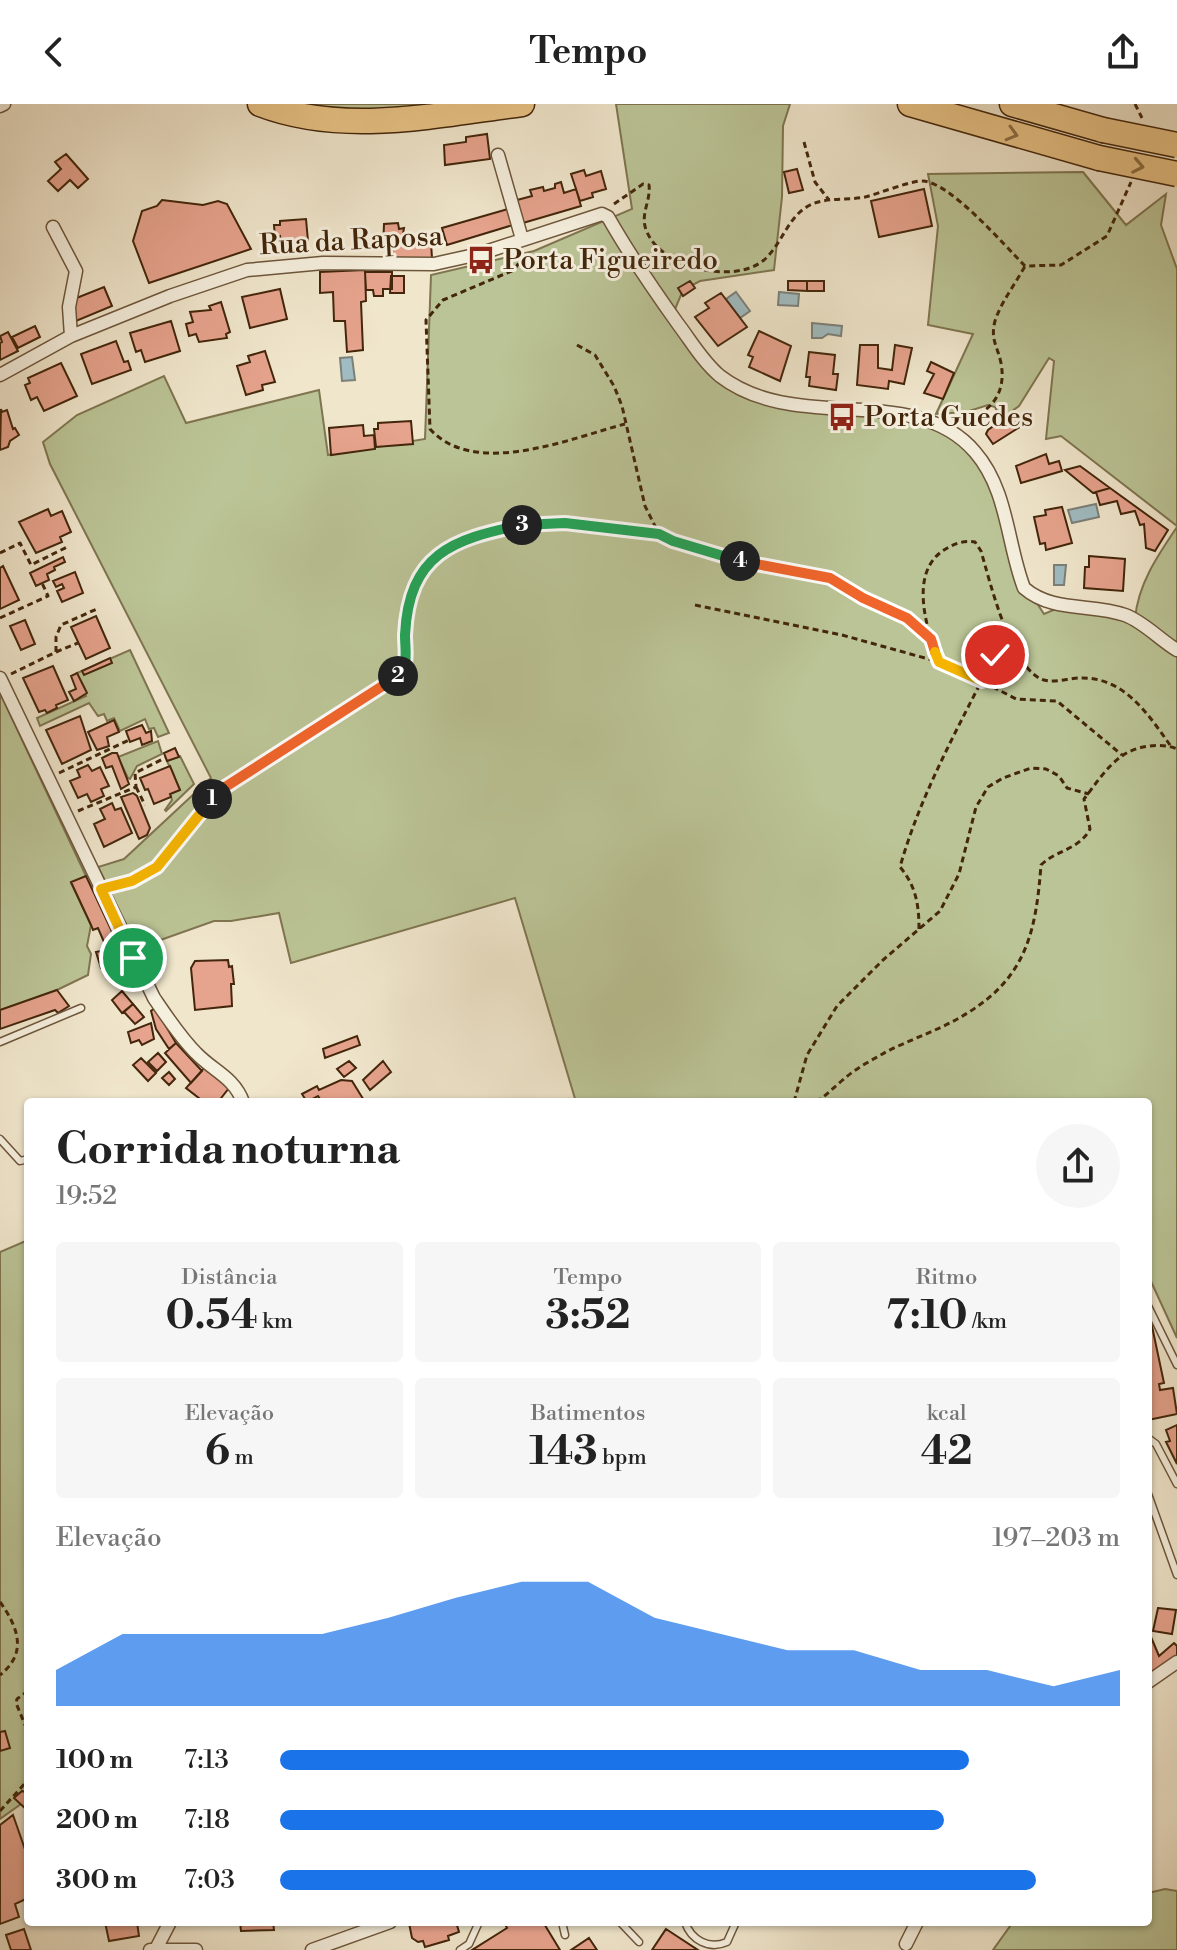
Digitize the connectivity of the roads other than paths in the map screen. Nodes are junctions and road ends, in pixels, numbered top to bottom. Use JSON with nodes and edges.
{"nodes":[{"id":1,"x":260,"y":104,"type":"edge"},
{"id":2,"x":522,"y":104,"type":"edge"},
{"id":3,"x":910,"y":104,"type":"edge"},
{"id":4,"x":1012,"y":104,"type":"edge"},
{"id":5,"x":1177,"y":145,"type":"edge"},
{"id":6,"x":498,"y":155,"type":"dead end"},
{"id":7,"x":1177,"y":174,"type":"edge"},
{"id":8,"x":53,"y":227,"type":"dead end"},
{"id":9,"x":522,"y":239,"type":"junction"},
{"id":10,"x":71,"y":336,"type":"junction"},
{"id":11,"x":0,"y":375,"type":"edge"},
{"id":12,"x":1177,"y":650,"type":"edge"},
{"id":13,"x":0,"y":678,"type":"edge"},
{"id":14,"x":81,"y":1008,"type":"dead end"},
{"id":15,"x":0,"y":1042,"type":"edge"},
{"id":16,"x":241,"y":1098,"type":"edge"},
{"id":17,"x":0,"y":1139,"type":"edge"},
{"id":18,"x":24,"y":1160,"type":"edge"},
{"id":19,"x":1152,"y":1314,"type":"edge"},
{"id":20,"x":1177,"y":1365,"type":"edge"},
{"id":21,"x":1152,"y":1441,"type":"edge"},
{"id":22,"x":1177,"y":1484,"type":"edge"},
{"id":23,"x":1152,"y":1504,"type":"edge"},
{"id":24,"x":1175,"y":1562,"type":"edge"},
{"id":25,"x":1177,"y":1575,"type":"edge"},
{"id":26,"x":1177,"y":1662,"type":"edge"},
{"id":27,"x":1152,"y":1679,"type":"edge"},
{"id":28,"x":167,"y":1926,"type":"edge"},
{"id":29,"x":379,"y":1926,"type":"edge"},
{"id":30,"x":477,"y":1926,"type":"edge"},
{"id":31,"x":563,"y":1926,"type":"edge"},
{"id":32,"x":624,"y":1926,"type":"edge"},
{"id":33,"x":688,"y":1926,"type":"edge"},
{"id":34,"x":734,"y":1926,"type":"edge"},
{"id":35,"x":915,"y":1926,"type":"edge"},
{"id":36,"x":565,"y":1935,"type":"dead end"},
{"id":37,"x":639,"y":1942,"type":"dead end"},
{"id":38,"x":906,"y":1944,"type":"dead end"},
{"id":39,"x":153,"y":1949,"type":"edge"},
{"id":40,"x":196,"y":1950,"type":"edge"},
{"id":41,"x":312,"y":1950,"type":"edge"},
{"id":42,"x":460,"y":1950,"type":"edge"}],
"edges":[{"from":1,"to":2,"type":"highway"},
{"from":3,"to":7,"type":"highway","one_way":true,"bridge":true},
{"from":4,"to":5,"type":"highway","bridge":true},
{"from":6,"to":9,"type":"street"},
{"from":8,"to":10,"type":"street"},
{"from":9,"to":10,"type":"street","name":"Rua da Raposa"},
{"from":9,"to":12,"type":"street","name":"Rua da Raposa"},
{"from":10,"to":11,"type":"street","name":"Rua da Raposa"},
{"from":13,"to":16,"type":"street"},
{"from":14,"to":15,"type":"lane"},
{"from":17,"to":18,"type":"lane"},
{"from":19,"to":20,"type":"lane"},
{"from":21,"to":22,"type":"lane"},
{"from":23,"to":24,"type":"lane"},
{"from":24,"to":25,"type":"lane"},
{"from":26,"to":27,"type":"street"},
{"from":28,"to":39,"type":"street"},
{"from":29,"to":41,"type":"street"},
{"from":30,"to":42,"type":"lane"},
{"from":31,"to":36,"type":"lane"},
{"from":32,"to":37,"type":"lane"},
{"from":33,"to":34,"type":"lane"},
{"from":35,"to":38,"type":"street"},
{"from":39,"to":40,"type":"street"}]}
